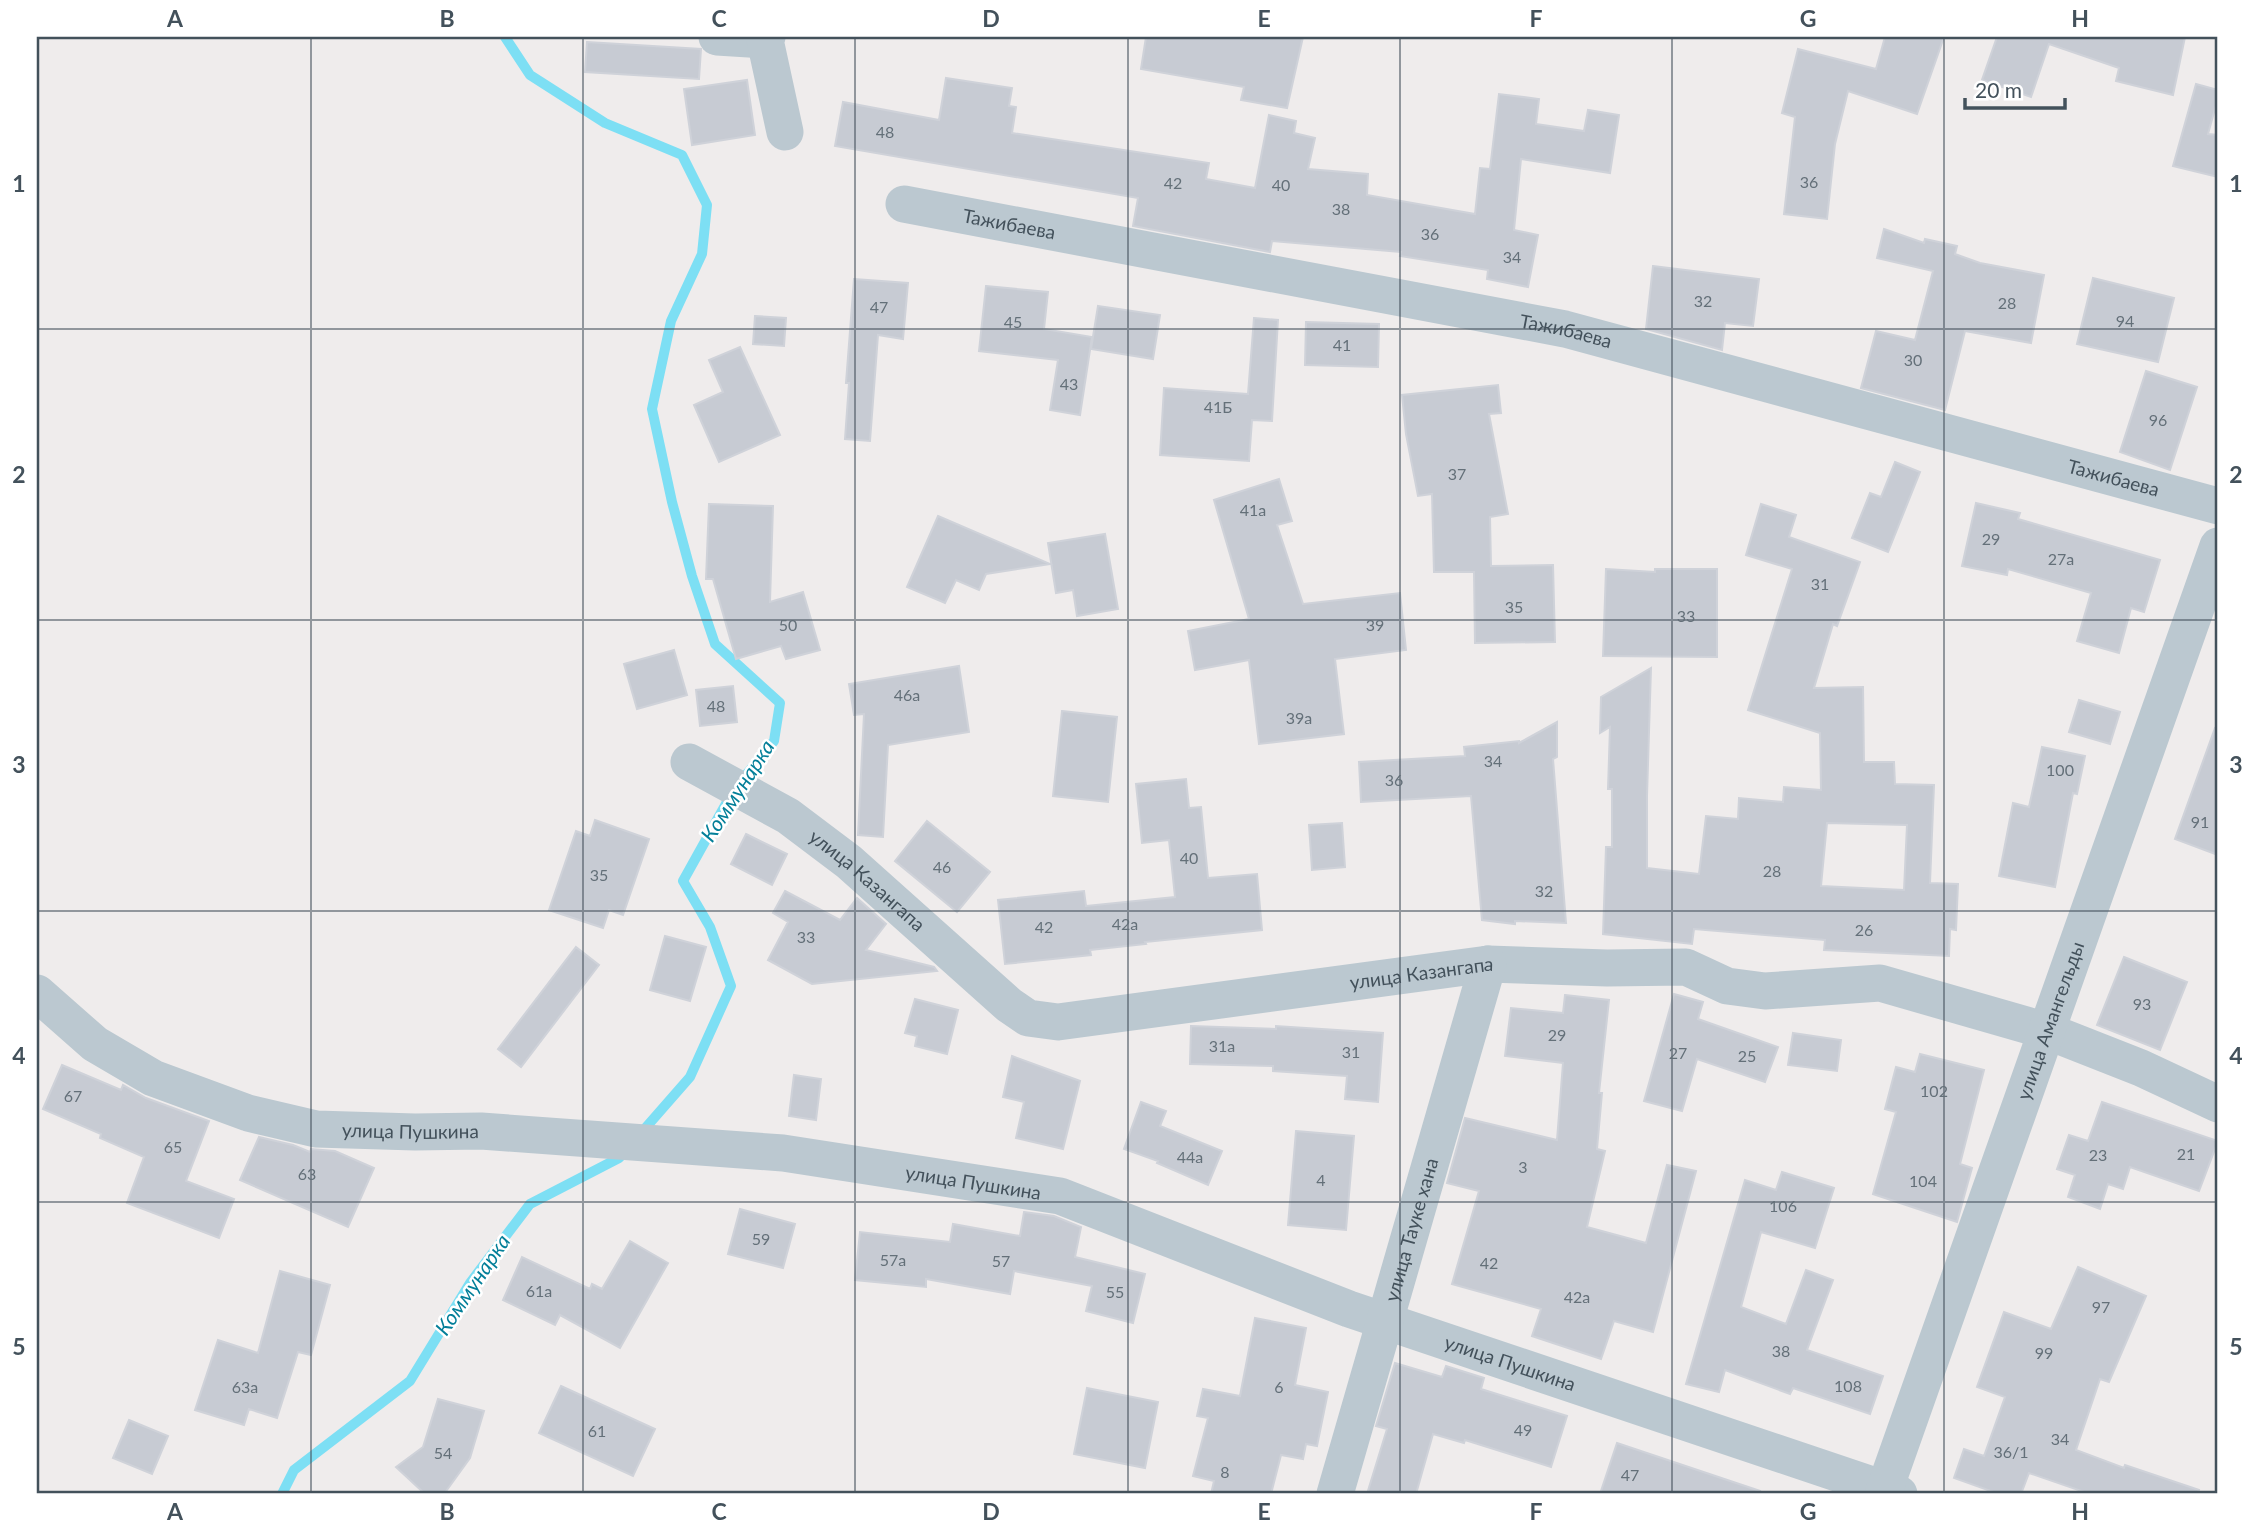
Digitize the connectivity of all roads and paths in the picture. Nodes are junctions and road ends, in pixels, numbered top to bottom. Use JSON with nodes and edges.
{"nodes":[{"id":1,"x":717,"y":37,"type":"edge"},
{"id":2,"x":766,"y":38,"type":"edge"},
{"id":3,"x":785,"y":132,"type":"dead end"},
{"id":4,"x":904,"y":204,"type":"dead end"},
{"id":5,"x":2218,"y":506,"type":"edge"},
{"id":6,"x":2218,"y":546,"type":"edge"},
{"id":7,"x":690,"y":762,"type":"dead end"},
{"id":8,"x":1488,"y":964,"type":"junction"},
{"id":9,"x":37,"y":993,"type":"edge"},
{"id":10,"x":2048,"y":1031,"type":"junction"},
{"id":11,"x":2218,"y":1104,"type":"edge"},
{"id":12,"x":1383,"y":1320,"type":"junction"},
{"id":13,"x":1889,"y":1493,"type":"edge"},
{"id":14,"x":1335,"y":1494,"type":"edge"}],
"edges":[{"from":1,"to":2,"type":"street"},
{"from":2,"to":3,"type":"street"},
{"from":4,"to":5,"type":"street","name":"Тажибаева"},
{"from":6,"to":10,"type":"street","name":"улица Амангельды"},
{"from":7,"to":8,"type":"street","name":"улица Казангапа"},
{"from":8,"to":10,"type":"street","name":"улица Казангапа"},
{"from":8,"to":12,"type":"street","name":"улица Тауке хана"},
{"from":9,"to":12,"type":"street","name":"улица Пушкина"},
{"from":10,"to":11,"type":"street","name":"улица Казангапа"},
{"from":10,"to":13,"type":"street","name":"улица Амангельды"},
{"from":12,"to":13,"type":"street","name":"улица Пушкина"},
{"from":12,"to":14,"type":"street","name":"улица Тауке хана"}]}
